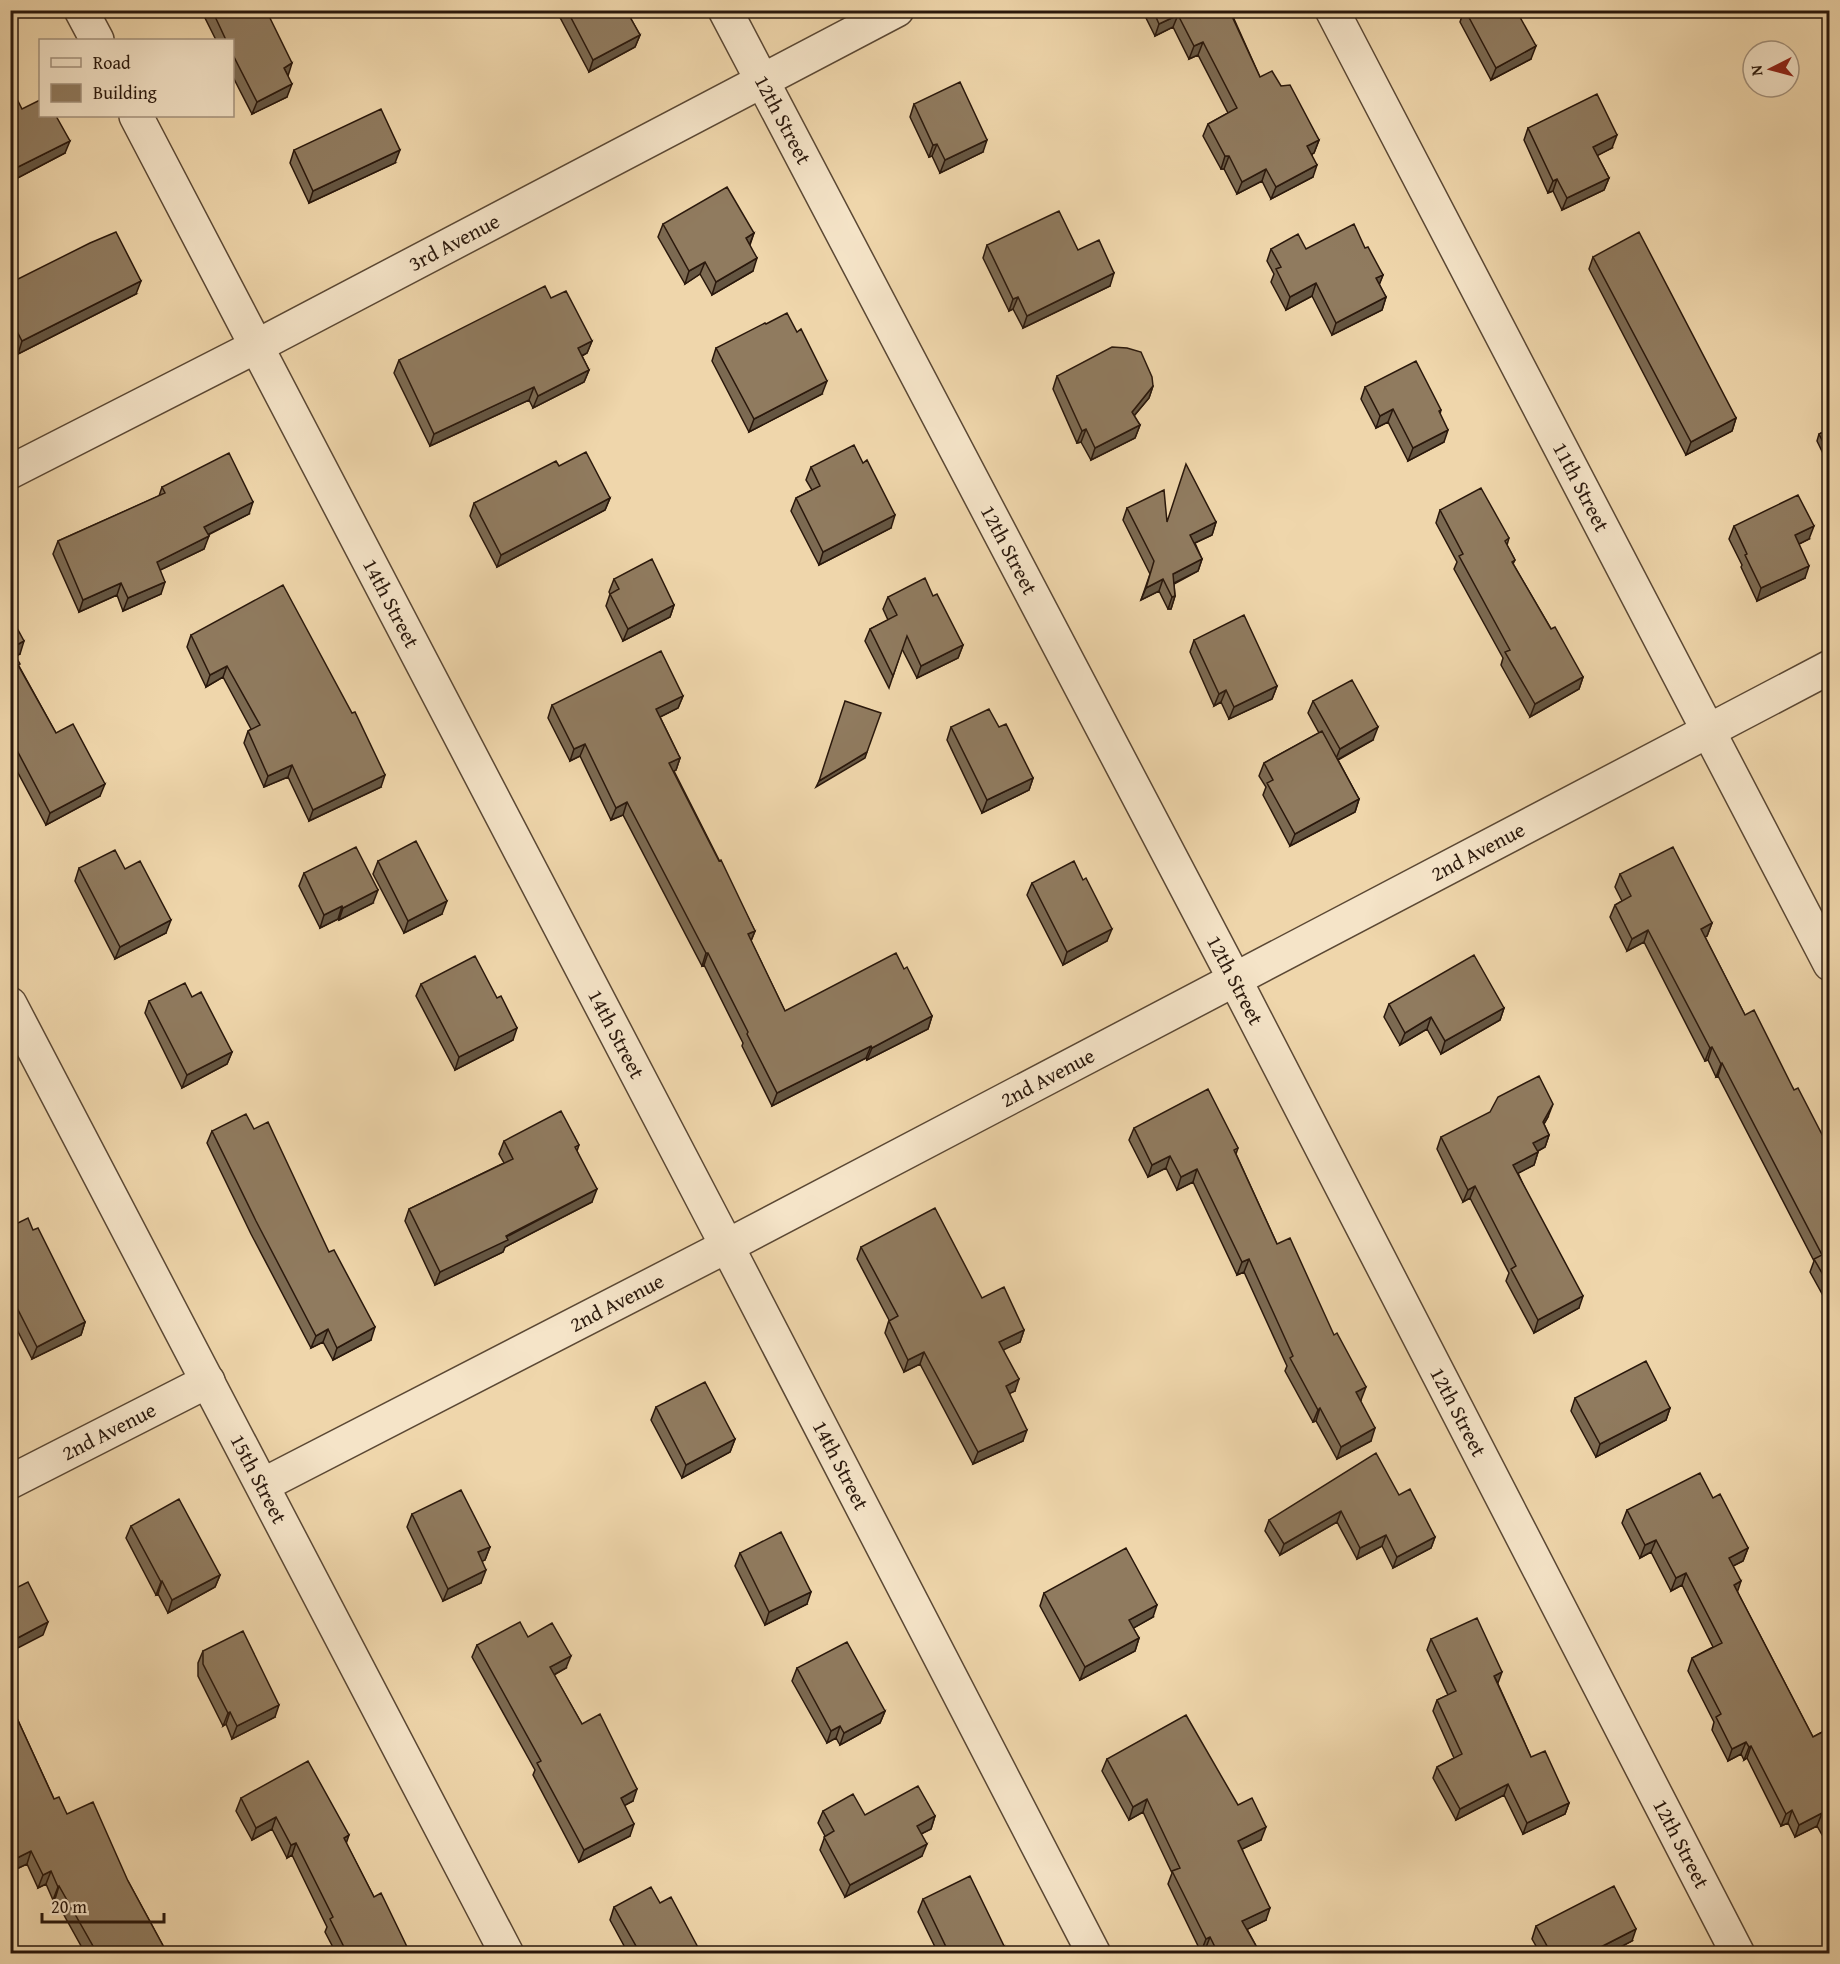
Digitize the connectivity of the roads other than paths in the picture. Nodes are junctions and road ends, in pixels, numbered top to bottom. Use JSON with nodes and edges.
{"nodes":[{"id":1,"x":81,"y":10,"type":"edge"},
{"id":2,"x":725,"y":10,"type":"edge"},
{"id":3,"x":897,"y":10,"type":"edge"},
{"id":4,"x":1332,"y":10,"type":"edge"},
{"id":5,"x":96,"y":39,"type":"edge"},
{"id":6,"x":761,"y":81,"type":"junction"},
{"id":7,"x":137,"y":117,"type":"edge"},
{"id":8,"x":255,"y":347,"type":"junction"},
{"id":9,"x":10,"y":472,"type":"edge"},
{"id":10,"x":1830,"y":667,"type":"edge"},
{"id":11,"x":1707,"y":730,"type":"junction"},
{"id":12,"x":1830,"y":964,"type":"edge"},
{"id":13,"x":1235,"y":980,"type":"junction"},
{"id":14,"x":10,"y":1004,"type":"edge"},
{"id":15,"x":727,"y":1246,"type":"junction"},
{"id":16,"x":208,"y":1381,"type":"junction"},
{"id":17,"x":10,"y":1482,"type":"edge"},
{"id":18,"x":263,"y":1485,"type":"junction"},
{"id":19,"x":507,"y":1953,"type":"edge"},
{"id":20,"x":1094,"y":1953,"type":"edge"},
{"id":21,"x":1738,"y":1953,"type":"edge"}],
"edges":[{"from":1,"to":5,"type":"street"},
{"from":2,"to":6,"type":"street","name":"12th Street"},
{"from":3,"to":6,"type":"street","name":"3rd Avenue"},
{"from":4,"to":11,"type":"street","name":"11th Street"},
{"from":6,"to":8,"type":"street","name":"3rd Avenue"},
{"from":6,"to":13,"type":"street","name":"12th Street"},
{"from":7,"to":8,"type":"street","name":"14th Street"},
{"from":8,"to":9,"type":"street","name":"3rd Avenue"},
{"from":8,"to":15,"type":"street","name":"14th Street"},
{"from":10,"to":11,"type":"street","name":"2nd Avenue"},
{"from":11,"to":12,"type":"street","name":"11th Street"},
{"from":11,"to":13,"type":"street","name":"2nd Avenue"},
{"from":13,"to":15,"type":"street","name":"2nd Avenue"},
{"from":13,"to":21,"type":"street","name":"12th Street"},
{"from":14,"to":16,"type":"street","name":"15th Street"},
{"from":15,"to":18,"type":"street","name":"2nd Avenue"},
{"from":15,"to":20,"type":"street","name":"14th Street"},
{"from":16,"to":17,"type":"street","name":"2nd Avenue"},
{"from":16,"to":18,"type":"street","name":"15th Street"},
{"from":18,"to":19,"type":"street","name":"15th Street"}]}
